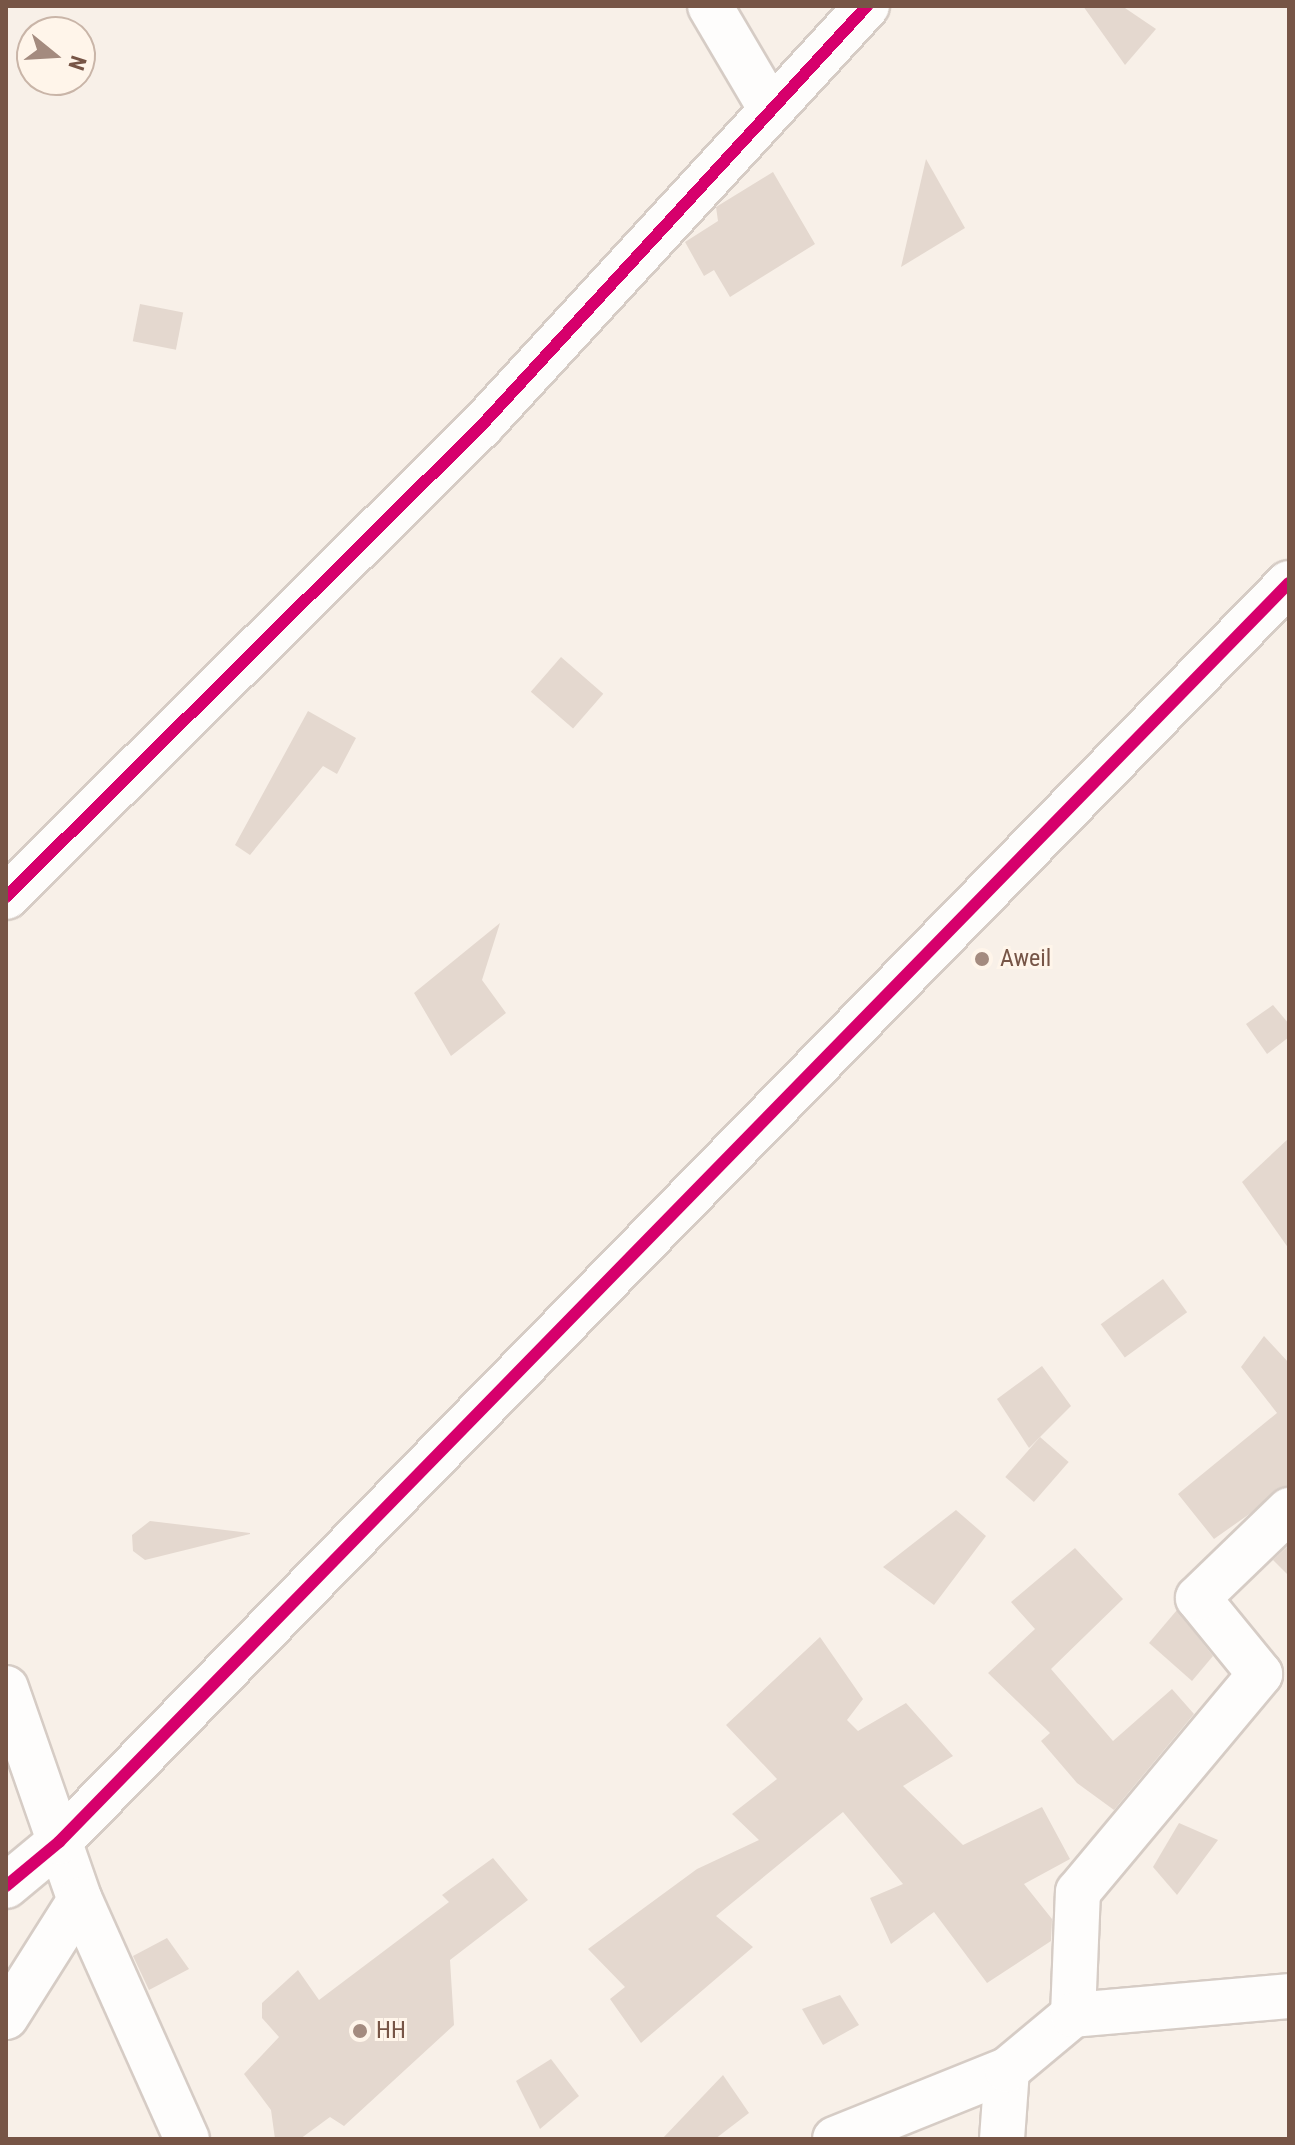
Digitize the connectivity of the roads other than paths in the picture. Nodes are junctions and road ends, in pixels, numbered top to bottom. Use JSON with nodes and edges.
{"nodes":[{"id":1,"x":710,"y":6,"type":"edge"},
{"id":2,"x":867,"y":6,"type":"edge"},
{"id":3,"x":769,"y":106,"type":"junction"},
{"id":4,"x":1289,"y":583,"type":"edge"},
{"id":5,"x":6,"y":897,"type":"edge"},
{"id":6,"x":1289,"y":1510,"type":"edge"},
{"id":7,"x":6,"y":1688,"type":"edge"},
{"id":8,"x":59,"y":1842,"type":"junction"},
{"id":9,"x":6,"y":1886,"type":"edge"},
{"id":10,"x":80,"y":1900,"type":"junction"},
{"id":11,"x":1289,"y":1996,"type":"edge"},
{"id":12,"x":1073,"y":2015,"type":"junction"},
{"id":13,"x":6,"y":2017,"type":"edge"},
{"id":14,"x":1007,"y":2070,"type":"junction"},
{"id":15,"x":187,"y":2139,"type":"edge"},
{"id":16,"x":835,"y":2139,"type":"edge"},
{"id":17,"x":1002,"y":2139,"type":"edge"}],
"edges":[{"from":1,"to":3,"type":"street"},
{"from":2,"to":3,"type":"street"},
{"from":3,"to":5,"type":"street"},
{"from":4,"to":8,"type":"street"},
{"from":6,"to":12,"type":"street"},
{"from":7,"to":8,"type":"street"},
{"from":8,"to":9,"type":"street"},
{"from":8,"to":10,"type":"street"},
{"from":10,"to":13,"type":"street"},
{"from":10,"to":15,"type":"street"},
{"from":11,"to":12,"type":"street"},
{"from":12,"to":14,"type":"street"},
{"from":14,"to":16,"type":"street"},
{"from":14,"to":17,"type":"street"}]}
